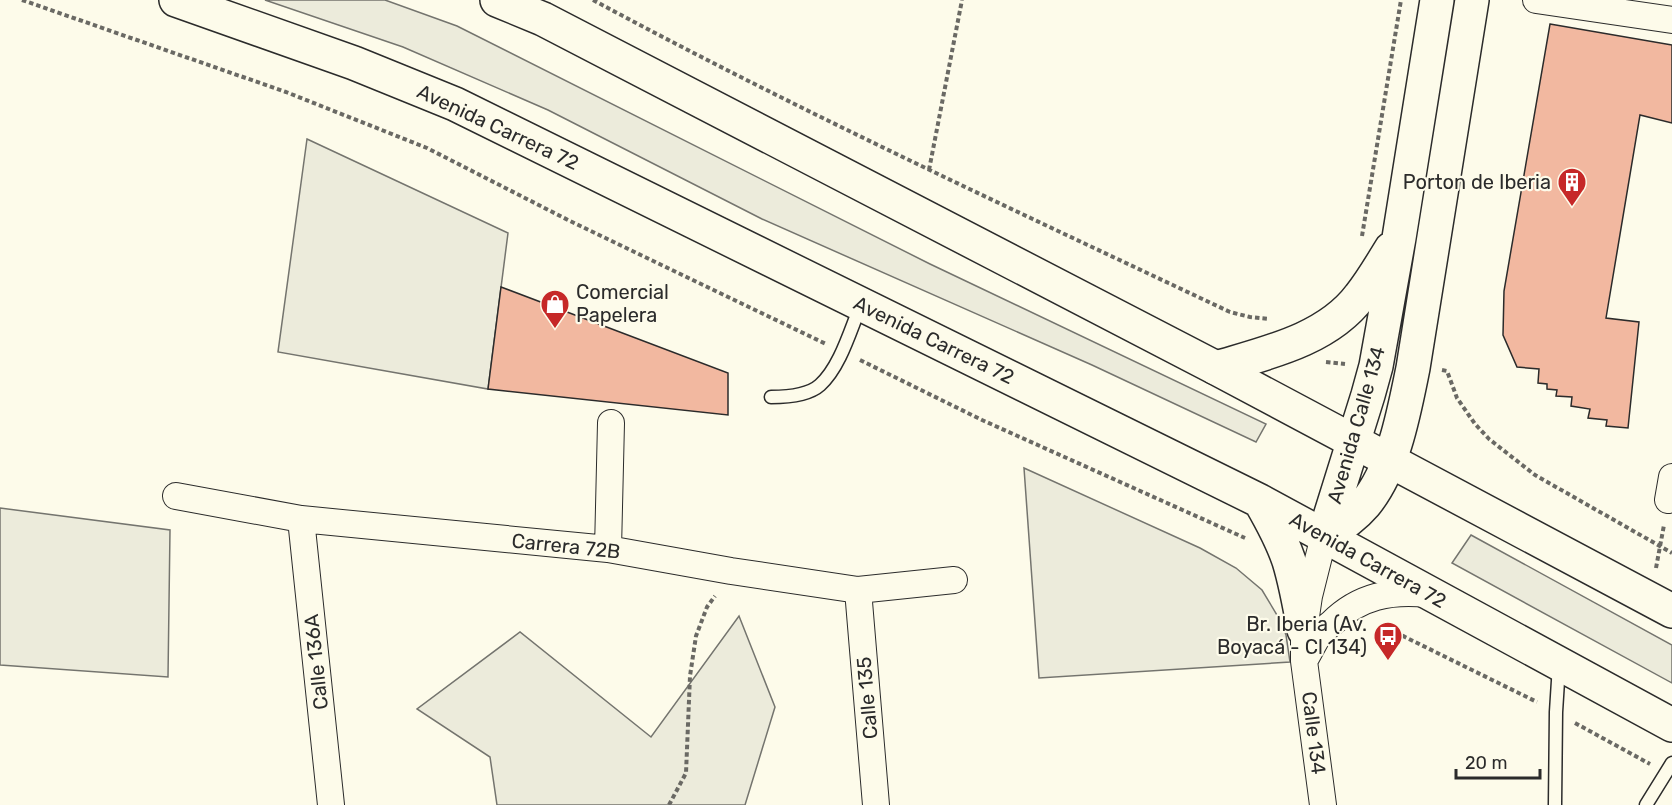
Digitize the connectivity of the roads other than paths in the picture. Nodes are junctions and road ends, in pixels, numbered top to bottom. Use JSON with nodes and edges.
{"nodes":[{"id":1,"x":176,"y":0,"type":"edge"},
{"id":2,"x":497,"y":0,"type":"edge"},
{"id":3,"x":1437,"y":0,"type":"edge"},
{"id":4,"x":1472,"y":0,"type":"edge"},
{"id":5,"x":1536,"y":0,"type":"edge"},
{"id":6,"x":546,"y":9,"type":"edge"},
{"id":7,"x":1672,"y":20,"type":"edge"},
{"id":8,"x":1399,"y":238,"type":"junction"},
{"id":9,"x":861,"y":304,"type":"junction"},
{"id":10,"x":1216,"y":368,"type":"junction"},
{"id":11,"x":771,"y":397,"type":"dead end"},
{"id":12,"x":611,"y":423,"type":"dead end"},
{"id":13,"x":1354,"y":442,"type":"junction"},
{"id":14,"x":1389,"y":460,"type":"junction"},
{"id":15,"x":176,"y":496,"type":"dead end"},
{"id":16,"x":1260,"y":501,"type":"junction"},
{"id":17,"x":301,"y":519,"type":"junction"},
{"id":18,"x":1324,"y":536,"type":"junction"},
{"id":19,"x":608,"y":549,"type":"junction"},
{"id":20,"x":954,"y":580,"type":"dead end"},
{"id":21,"x":858,"y":590,"type":"junction"},
{"id":22,"x":1430,"y":594,"type":"junction"},
{"id":23,"x":1661,"y":605,"type":"edge"},
{"id":24,"x":1304,"y":646,"type":"junction"},
{"id":25,"x":1559,"y":664,"type":"junction"},
{"id":26,"x":1672,"y":725,"type":"edge"},
{"id":27,"x":1669,"y":768,"type":"edge"},
{"id":28,"x":331,"y":805,"type":"edge"},
{"id":29,"x":876,"y":805,"type":"edge"},
{"id":30,"x":1323,"y":805,"type":"edge"},
{"id":31,"x":1555,"y":805,"type":"edge"},
{"id":32,"x":1647,"y":805,"type":"edge"}],
"edges":[{"from":1,"to":9,"type":"main road","name":"Avenida Carrera 72"},
{"from":2,"to":6,"type":"main road"},
{"from":3,"to":8,"type":"main road","name":"Avenida Calle 134"},
{"from":4,"to":14,"type":"main road","name":"Avenida Calle 134"},
{"from":5,"to":7,"type":"street"},
{"from":6,"to":10,"type":"main road"},
{"from":8,"to":10,"type":"main road"},
{"from":8,"to":13,"type":"main road","name":"Avenida Calle 134"},
{"from":9,"to":11,"type":"lane"},
{"from":9,"to":16,"type":"main road","name":"Avenida Carrera 72"},
{"from":10,"to":13,"type":"main road"},
{"from":12,"to":19,"type":"street"},
{"from":13,"to":14,"type":"main road"},
{"from":13,"to":18,"type":"main road","name":"Avenida Calle 134"},
{"from":14,"to":18,"type":"main road","name":"Avenida Calle 134"},
{"from":14,"to":23,"type":"main road"},
{"from":15,"to":17,"type":"street","name":"Carrera 72B"},
{"from":16,"to":18,"type":"main road","name":"Avenida Carrera 72"},
{"from":16,"to":24,"type":"main road"},
{"from":17,"to":19,"type":"street","name":"Carrera 72B"},
{"from":17,"to":28,"type":"street","name":"Calle 136A"},
{"from":18,"to":22,"type":"main road","name":"Avenida Carrera 72"},
{"from":18,"to":24,"type":"street","name":"Calle 134"},
{"from":19,"to":21,"type":"street","name":"Carrera 72B"},
{"from":20,"to":21,"type":"street","name":"Carrera 72B"},
{"from":21,"to":29,"type":"street","name":"Calle 135"},
{"from":22,"to":24,"type":"street"},
{"from":22,"to":25,"type":"main road","name":"Avenida Carrera 72"},
{"from":24,"to":30,"type":"street","name":"Calle 134"},
{"from":25,"to":26,"type":"main road","name":"Avenida Carrera 72"},
{"from":25,"to":31,"type":"lane"},
{"from":27,"to":32,"type":"lane"}]}
